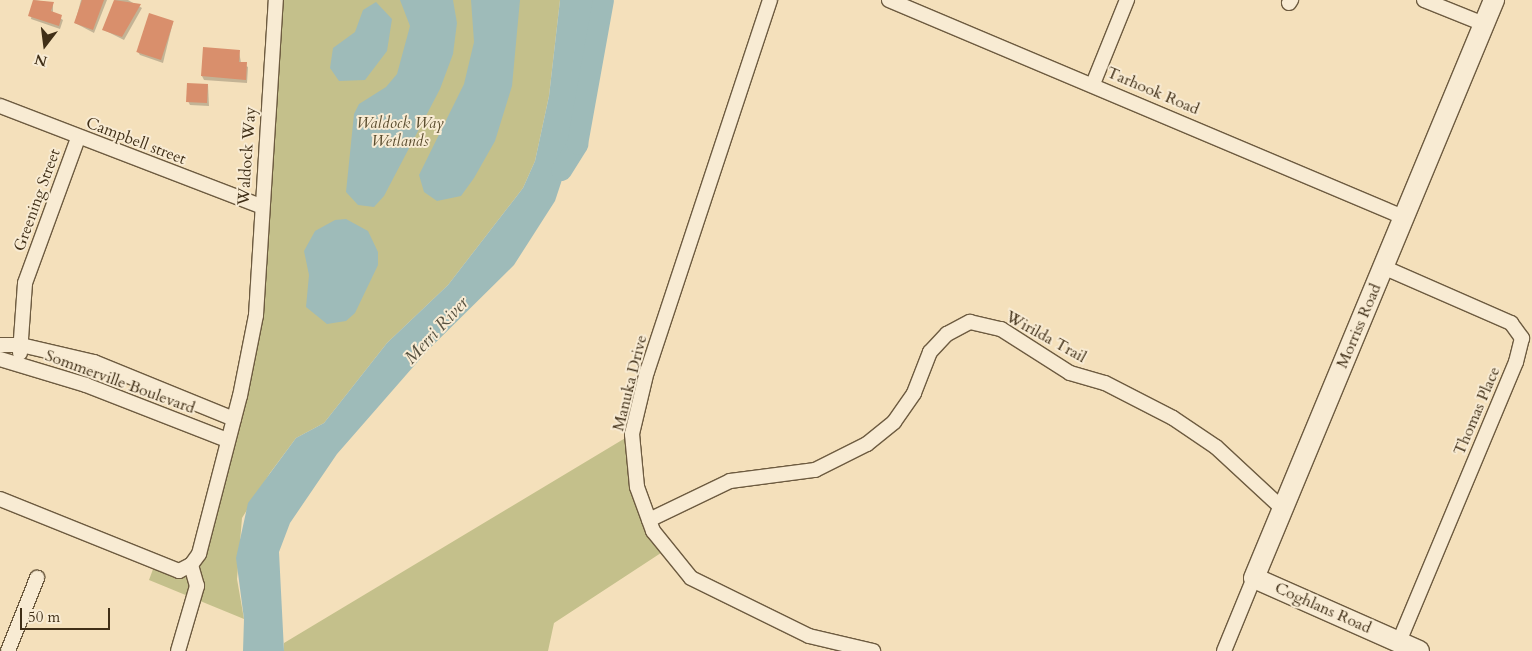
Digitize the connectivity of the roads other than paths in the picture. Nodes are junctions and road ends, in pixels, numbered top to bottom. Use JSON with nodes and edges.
{"nodes":[{"id":1,"x":276,"y":0,"type":"edge"},
{"id":2,"x":770,"y":0,"type":"edge"},
{"id":3,"x":888,"y":0,"type":"edge"},
{"id":4,"x":1127,"y":0,"type":"edge"},
{"id":5,"x":1424,"y":0,"type":"edge"},
{"id":6,"x":1494,"y":0,"type":"edge"},
{"id":7,"x":1484,"y":24,"type":"junction"},
{"id":8,"x":1093,"y":84,"type":"junction"},
{"id":9,"x":0,"y":106,"type":"edge"},
{"id":10,"x":78,"y":138,"type":"junction"},
{"id":11,"x":261,"y":206,"type":"junction"},
{"id":12,"x":1404,"y":217,"type":"junction"},
{"id":13,"x":1383,"y":267,"type":"junction"},
{"id":14,"x":0,"y":345,"type":"edge"},
{"id":15,"x":21,"y":345,"type":"junction"},
{"id":16,"x":0,"y":359,"type":"edge"},
{"id":17,"x":18,"y":364,"type":"junction"},
{"id":18,"x":234,"y":420,"type":"junction"},
{"id":19,"x":227,"y":440,"type":"junction"},
{"id":20,"x":0,"y":499,"type":"edge"},
{"id":21,"x":1282,"y":509,"type":"junction"},
{"id":22,"x":649,"y":520,"type":"junction"},
{"id":23,"x":191,"y":565,"type":"junction"},
{"id":24,"x":36,"y":578,"type":"dead end"},
{"id":25,"x":1254,"y":578,"type":"junction"},
{"id":26,"x":1399,"y":642,"type":"junction"},
{"id":27,"x":8,"y":651,"type":"edge"},
{"id":28,"x":178,"y":651,"type":"edge"},
{"id":29,"x":873,"y":651,"type":"edge"},
{"id":30,"x":1224,"y":651,"type":"edge"},
{"id":31,"x":1420,"y":651,"type":"edge"}],
"edges":[{"from":1,"to":11,"type":"street","name":"Waldock Way"},
{"from":2,"to":22,"type":"street","name":"Manuka Drive"},
{"from":3,"to":8,"type":"street","name":"Tarhook Road"},
{"from":4,"to":8,"type":"street"},
{"from":5,"to":7,"type":"street"},
{"from":6,"to":7,"type":"street","name":"Morriss Road"},
{"from":7,"to":12,"type":"street","name":"Morriss Road"},
{"from":8,"to":12,"type":"street","name":"Tarhook Road"},
{"from":9,"to":10,"type":"street","name":"Campbell street"},
{"from":10,"to":11,"type":"street","name":"Campbell street"},
{"from":10,"to":15,"type":"street","name":"Greening Street"},
{"from":11,"to":18,"type":"street","name":"Waldock Way"},
{"from":12,"to":13,"type":"street","name":"Morriss Road"},
{"from":13,"to":21,"type":"street","name":"Morriss Road"},
{"from":13,"to":26,"type":"street","name":"Thomas Place"},
{"from":14,"to":15,"type":"street","name":"Sommerville Boulevard"},
{"from":15,"to":17,"type":"street","name":"Greening Street"},
{"from":15,"to":18,"type":"street","name":"Sommerville Boulevard"},
{"from":16,"to":17,"type":"street","name":"Sommerville Boulevard"},
{"from":17,"to":19,"type":"street","name":"Sommerville Boulevard"},
{"from":18,"to":19,"type":"street","name":"Waldock Way"},
{"from":19,"to":23,"type":"street","name":"Waldock Way"},
{"from":20,"to":23,"type":"street"},
{"from":21,"to":22,"type":"street","name":"Wirilda Trail"},
{"from":21,"to":25,"type":"street","name":"Morriss Road"},
{"from":22,"to":29,"type":"street","name":"Manuka Drive"},
{"from":23,"to":28,"type":"street"},
{"from":24,"to":27,"type":"street"},
{"from":25,"to":26,"type":"street","name":"Coghlans Road"},
{"from":25,"to":30,"type":"street","name":"Morriss Road"},
{"from":26,"to":31,"type":"street","name":"Coghlans Road"}]}
